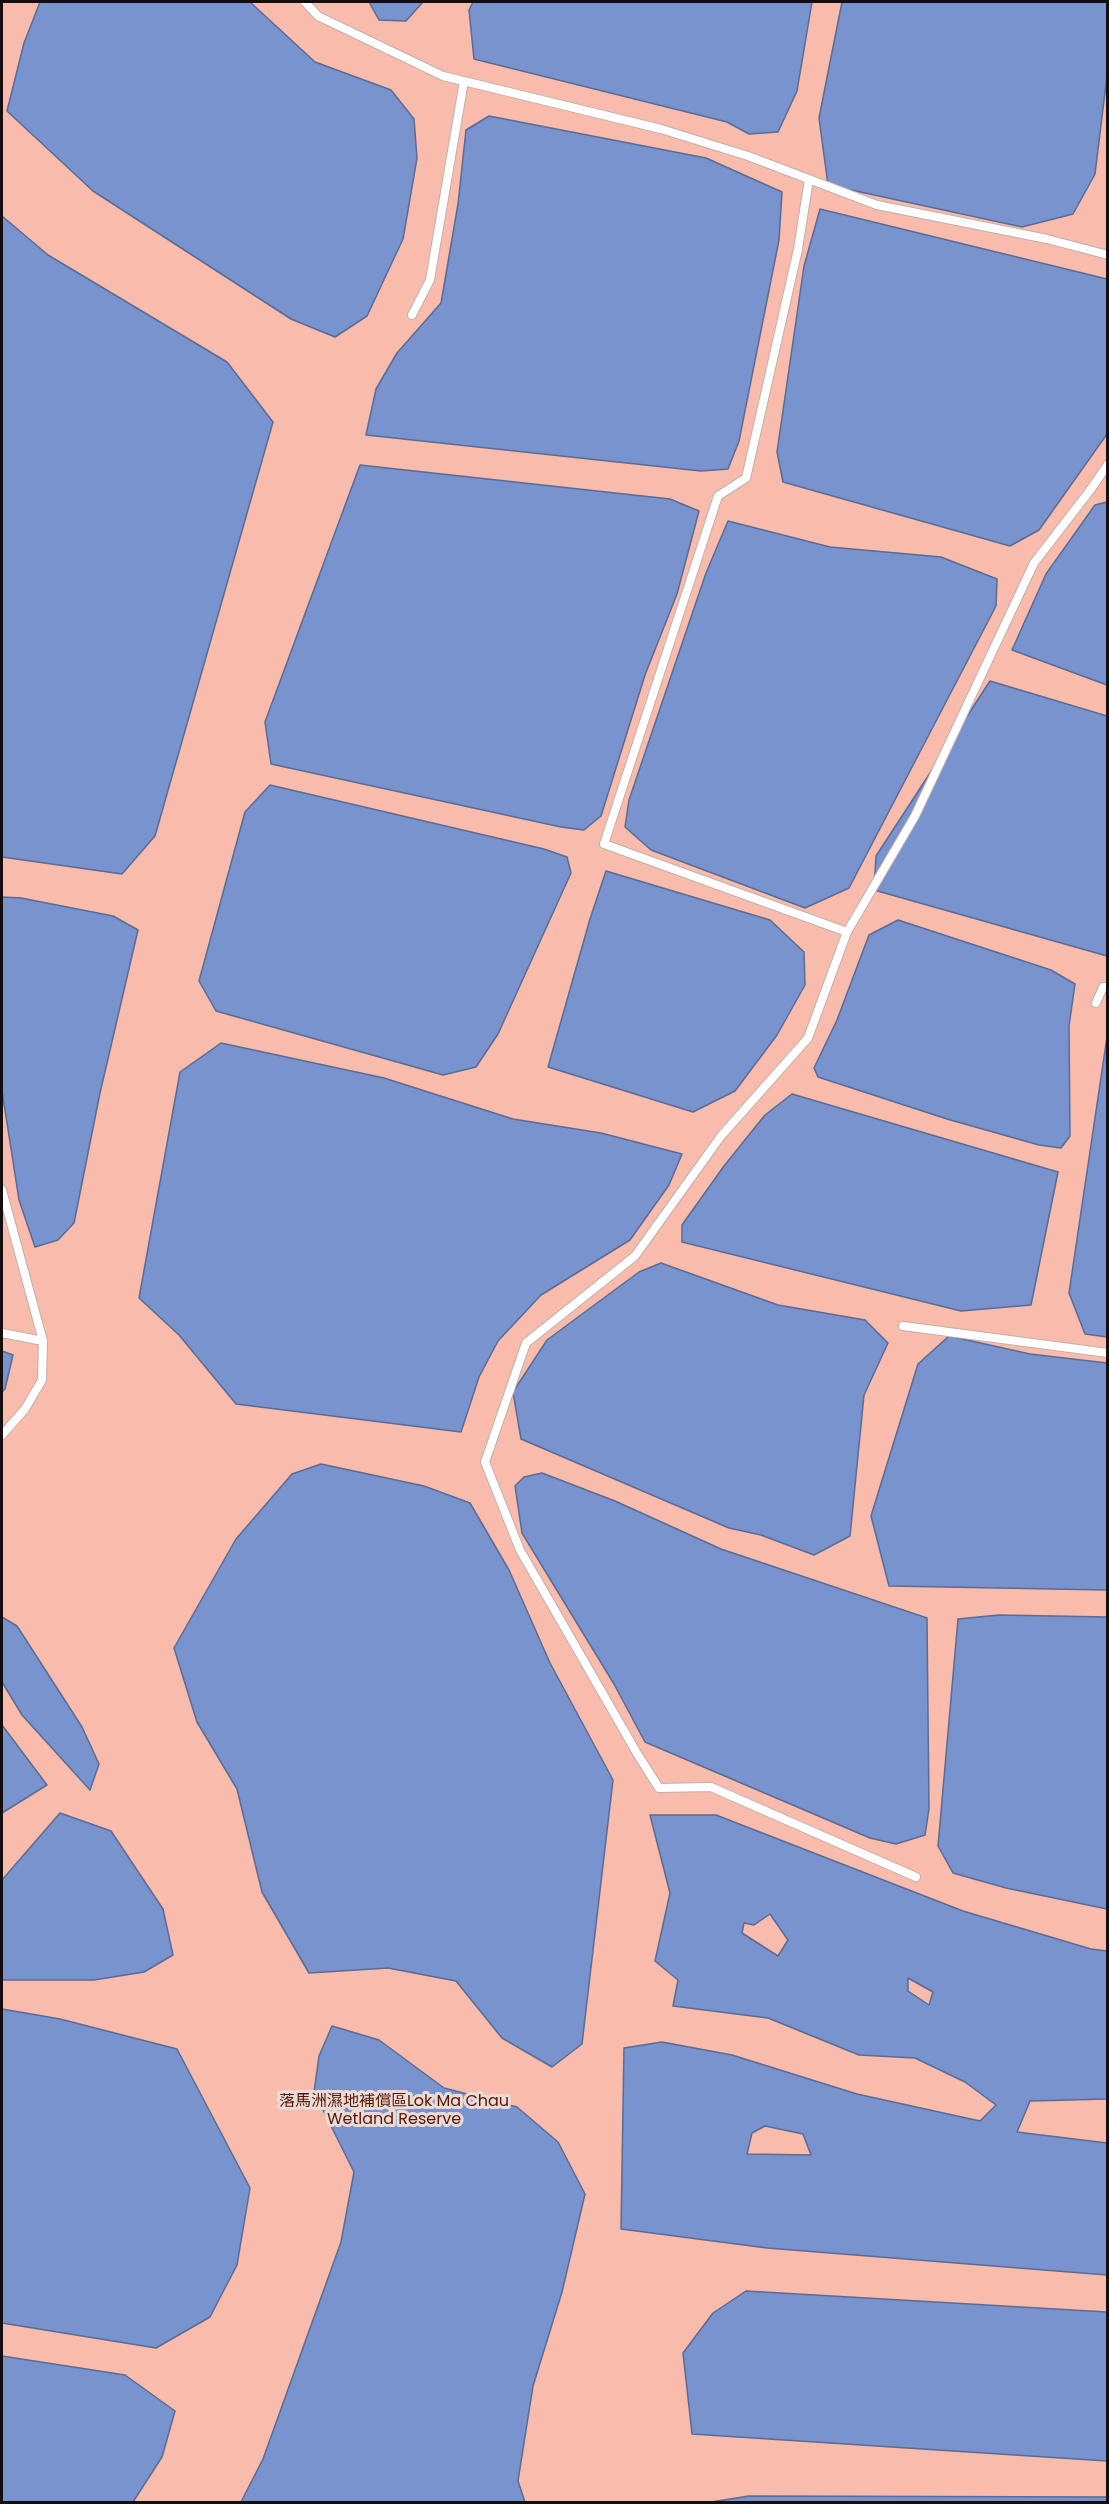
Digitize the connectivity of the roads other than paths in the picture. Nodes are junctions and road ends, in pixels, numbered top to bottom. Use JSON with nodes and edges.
{"nodes":[{"id":1,"x":305,"y":2,"type":"edge"},
{"id":2,"x":464,"y":81,"type":"junction"},
{"id":3,"x":809,"y":179,"type":"junction"},
{"id":4,"x":1107,"y":255,"type":"edge"},
{"id":5,"x":412,"y":315,"type":"dead end"},
{"id":6,"x":1107,"y":464,"type":"edge"},
{"id":7,"x":847,"y":932,"type":"junction"},
{"id":8,"x":1107,"y":987,"type":"edge"},
{"id":9,"x":1096,"y":1003,"type":"dead end"},
{"id":10,"x":2,"y":1190,"type":"edge"},
{"id":11,"x":903,"y":1326,"type":"dead end"},
{"id":12,"x":2,"y":1333,"type":"edge"},
{"id":13,"x":43,"y":1341,"type":"junction"},
{"id":14,"x":1107,"y":1353,"type":"edge"},
{"id":15,"x":2,"y":1435,"type":"edge"},
{"id":16,"x":916,"y":1877,"type":"dead end"}],
"edges":[{"from":1,"to":2,"type":"lane"},
{"from":2,"to":3,"type":"lane"},
{"from":2,"to":5,"type":"lane"},
{"from":3,"to":4,"type":"lane"},
{"from":3,"to":7,"type":"lane"},
{"from":6,"to":7,"type":"lane"},
{"from":7,"to":16,"type":"lane"},
{"from":8,"to":9,"type":"lane"},
{"from":10,"to":13,"type":"lane"},
{"from":11,"to":14,"type":"lane"},
{"from":12,"to":13,"type":"lane"},
{"from":13,"to":15,"type":"lane"}]}
